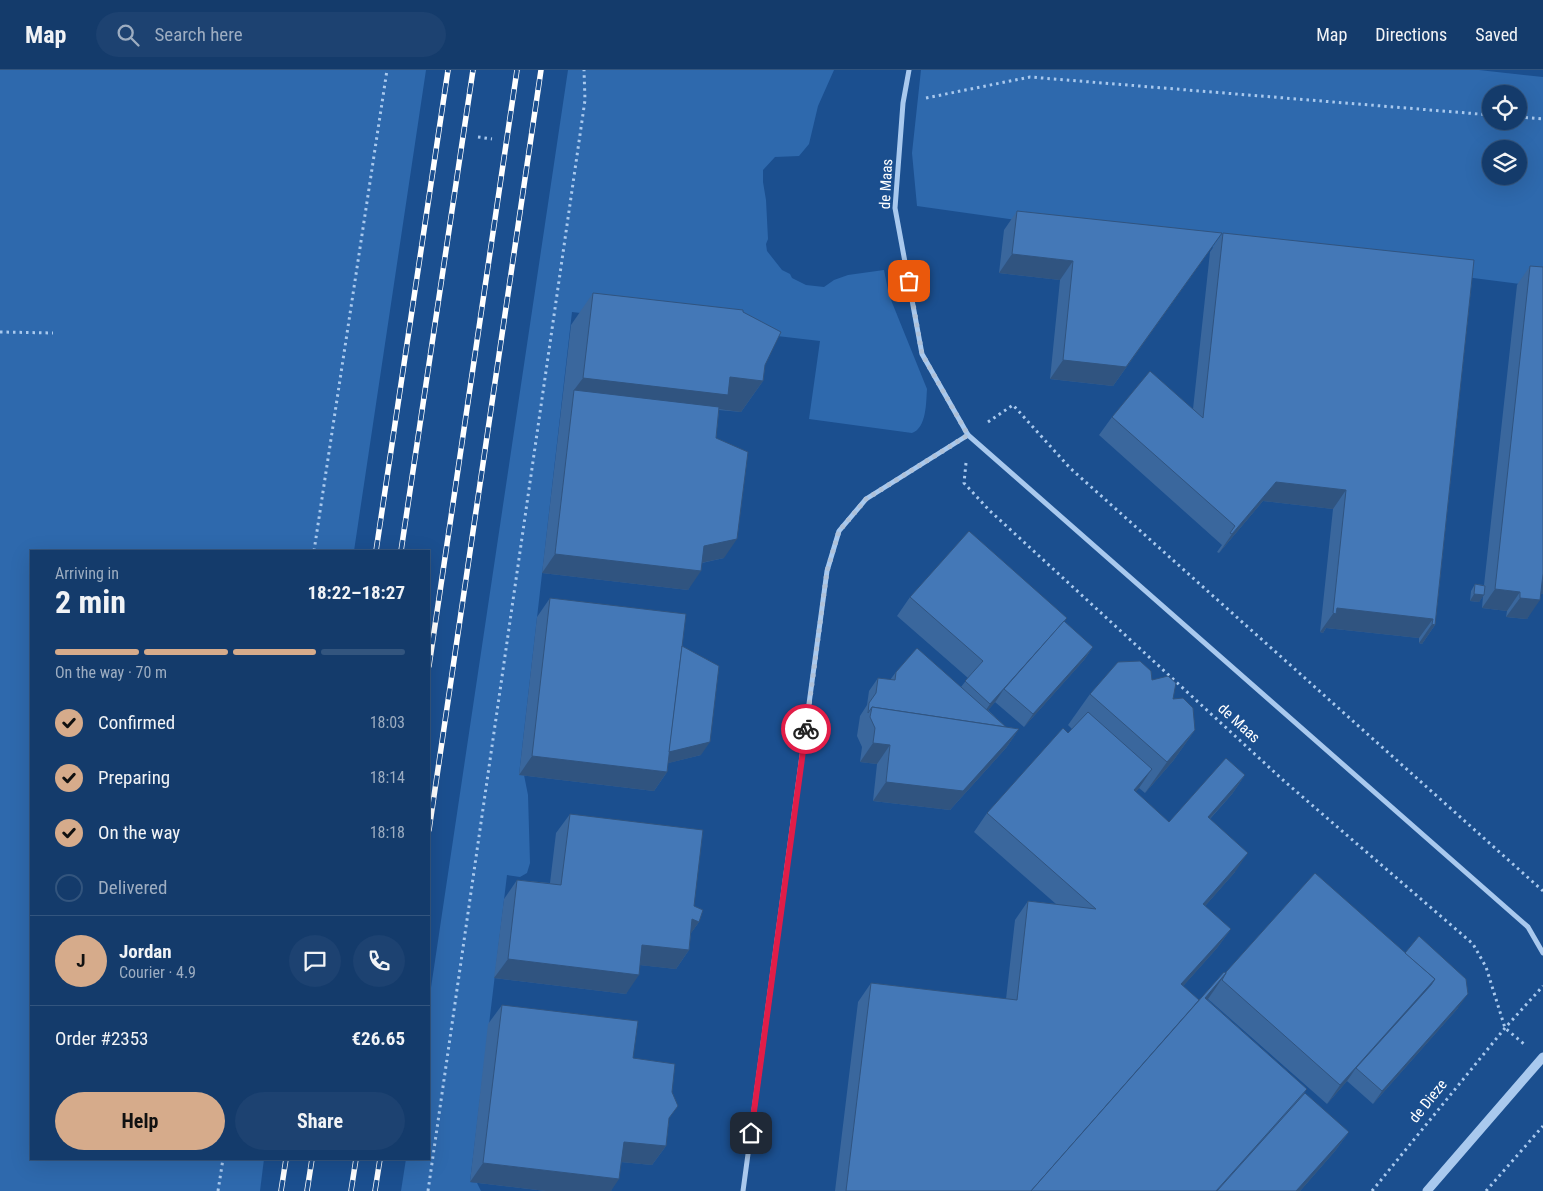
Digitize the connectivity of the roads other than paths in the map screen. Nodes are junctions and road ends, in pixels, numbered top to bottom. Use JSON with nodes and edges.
{"nodes":[{"id":1,"x":909,"y":70,"type":"edge"},
{"id":2,"x":968,"y":435,"type":"junction"},
{"id":3,"x":1543,"y":953,"type":"edge"},
{"id":4,"x":1543,"y":1057,"type":"edge"},
{"id":5,"x":743,"y":1191,"type":"edge"},
{"id":6,"x":1427,"y":1191,"type":"edge"}],
"edges":[{"from":1,"to":2,"type":"street","name":"de Maas"},
{"from":2,"to":3,"type":"street","name":"de Maas"},
{"from":2,"to":5,"type":"street"},
{"from":4,"to":6,"type":"street"}]}
